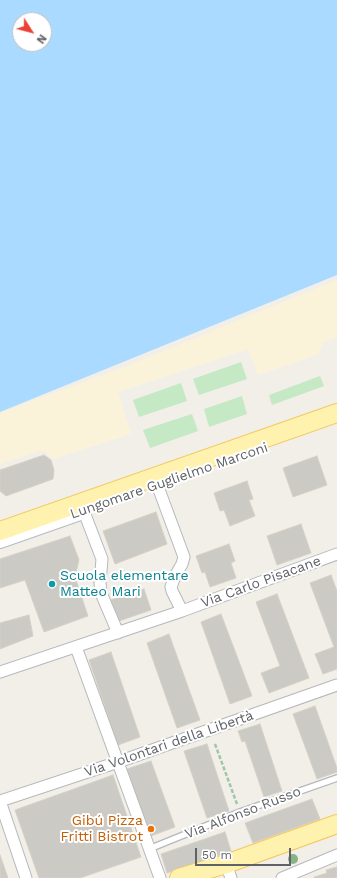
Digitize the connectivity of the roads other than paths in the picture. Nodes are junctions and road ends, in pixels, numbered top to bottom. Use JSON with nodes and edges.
{"nodes":[{"id":1,"x":337,"y":413,"type":"edge"},
{"id":2,"x":337,"y":422,"type":"edge"},
{"id":3,"x":156,"y":481,"type":"junction"},
{"id":4,"x":82,"y":507,"type":"junction"},
{"id":5,"x":0,"y":531,"type":"edge"},
{"id":6,"x":0,"y":540,"type":"edge"},
{"id":7,"x":337,"y":554,"type":"edge"},
{"id":8,"x":182,"y":611,"type":"junction"},
{"id":9,"x":118,"y":633,"type":"junction"},
{"id":10,"x":76,"y":647,"type":"junction"},
{"id":11,"x":0,"y":672,"type":"edge"},
{"id":12,"x":337,"y":685,"type":"edge"},
{"id":13,"x":118,"y":762,"type":"junction"},
{"id":14,"x":337,"y":778,"type":"edge"},
{"id":15,"x":0,"y":801,"type":"edge"},
{"id":16,"x":337,"y":824,"type":"edge"},
{"id":17,"x":149,"y":849,"type":"junction"},
{"id":18,"x":337,"y":855,"type":"edge"},
{"id":19,"x":228,"y":871,"type":"edge"},
{"id":20,"x":26,"y":878,"type":"edge"},
{"id":21,"x":160,"y":878,"type":"edge"},
{"id":22,"x":179,"y":878,"type":"edge"},
{"id":23,"x":282,"y":878,"type":"edge"}],
"edges":[{"from":1,"to":3,"type":"main road","name":"Lungomare Guglielmo Marconi"},
{"from":2,"to":3,"type":"street","name":"Lungomare Guglielmo Marconi"},
{"from":3,"to":4,"type":"main road","name":"Lungomare Guglielmo Marconi"},
{"from":3,"to":8,"type":"street"},
{"from":4,"to":5,"type":"main road","name":"Lungomare Guglielmo Marconi"},
{"from":4,"to":6,"type":"street","name":"Lungomare Guglielmo Marconi"},
{"from":4,"to":9,"type":"street"},
{"from":7,"to":8,"type":"street","name":"Via Carlo Pisacane"},
{"from":8,"to":9,"type":"street","name":"Via Carlo Pisacane"},
{"from":9,"to":10,"type":"street","name":"Via Carlo Pisacane"},
{"from":10,"to":11,"type":"street","name":"Via Carlo Pisacane"},
{"from":10,"to":13,"type":"street"},
{"from":12,"to":13,"type":"street","name":"Via Volontari della Libertà"},
{"from":13,"to":15,"type":"street","name":"Via Volontari della Libertà"},
{"from":13,"to":17,"type":"street"},
{"from":14,"to":17,"type":"lane","name":"Via Alfonso Russo"},
{"from":15,"to":20,"type":"street"},
{"from":16,"to":19,"type":"main road"},
{"from":17,"to":21,"type":"street"},
{"from":18,"to":23,"type":"street"},
{"from":19,"to":22,"type":"main road"}]}
